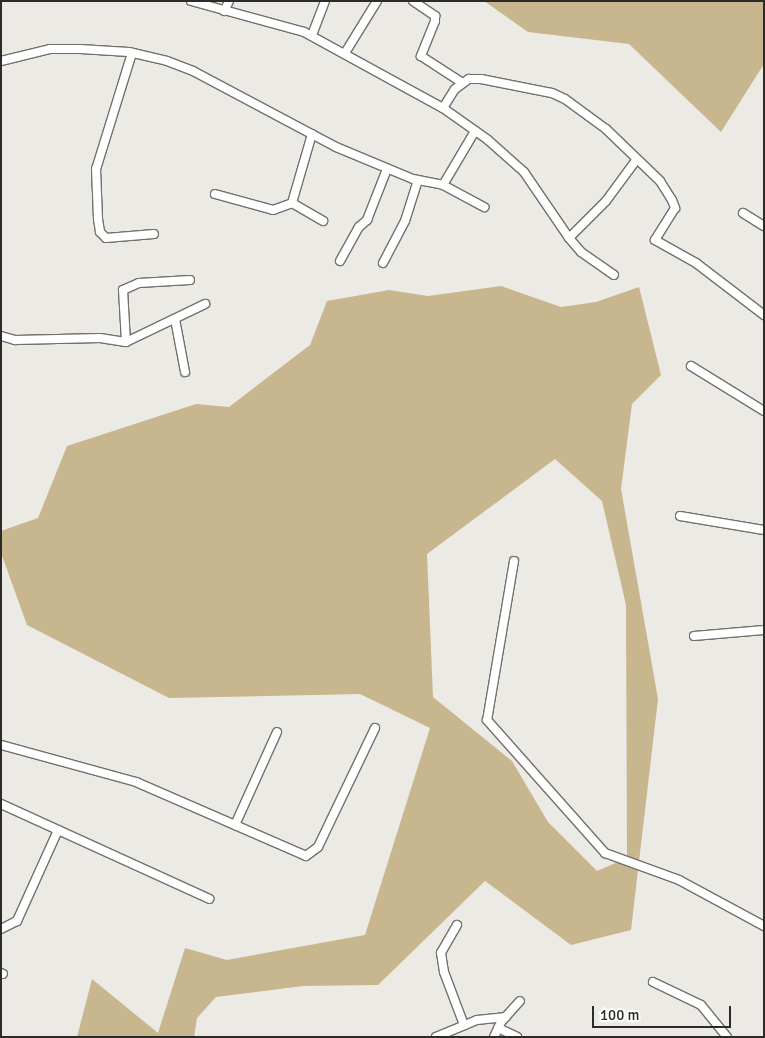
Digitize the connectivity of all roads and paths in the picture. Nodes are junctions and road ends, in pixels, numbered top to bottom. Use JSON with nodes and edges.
{"nodes":[{"id":1,"x":191,"y":1,"type":"edge"},
{"id":2,"x":229,"y":1,"type":"edge"},
{"id":3,"x":325,"y":1,"type":"edge"},
{"id":4,"x":377,"y":1,"type":"edge"},
{"id":5,"x":413,"y":1,"type":"edge"},
{"id":6,"x":224,"y":12,"type":"junction"},
{"id":7,"x":312,"y":35,"type":"junction"},
{"id":8,"x":132,"y":53,"type":"junction"},
{"id":9,"x":345,"y":53,"type":"junction"},
{"id":10,"x":1,"y":61,"type":"edge"},
{"id":11,"x":461,"y":82,"type":"junction"},
{"id":12,"x":443,"y":108,"type":"junction"},
{"id":13,"x":475,"y":131,"type":"junction"},
{"id":14,"x":312,"y":134,"type":"junction"},
{"id":15,"x":637,"y":159,"type":"junction"},
{"id":16,"x":387,"y":169,"type":"junction"},
{"id":17,"x":418,"y":180,"type":"junction"},
{"id":18,"x":443,"y":186,"type":"junction"},
{"id":19,"x":215,"y":194,"type":"dead end"},
{"id":20,"x":292,"y":203,"type":"junction"},
{"id":21,"x":484,"y":207,"type":"dead end"},
{"id":22,"x":744,"y":213,"type":"dead end"},
{"id":23,"x":323,"y":221,"type":"dead end"},
{"id":24,"x":764,"y":226,"type":"edge"},
{"id":25,"x":154,"y":234,"type":"dead end"},
{"id":26,"x":569,"y":238,"type":"junction"},
{"id":27,"x":340,"y":261,"type":"dead end"},
{"id":28,"x":383,"y":263,"type":"dead end"},
{"id":29,"x":614,"y":275,"type":"dead end"},
{"id":30,"x":190,"y":280,"type":"dead end"},
{"id":31,"x":205,"y":304,"type":"dead end"},
{"id":32,"x":764,"y":315,"type":"edge"},
{"id":33,"x":175,"y":319,"type":"junction"},
{"id":34,"x":1,"y":336,"type":"edge"},
{"id":35,"x":126,"y":342,"type":"junction"},
{"id":36,"x":691,"y":366,"type":"dead end"},
{"id":37,"x":184,"y":372,"type":"dead end"},
{"id":38,"x":764,"y":411,"type":"edge"},
{"id":39,"x":680,"y":516,"type":"dead end"},
{"id":40,"x":764,"y":530,"type":"edge"},
{"id":41,"x":514,"y":561,"type":"dead end"},
{"id":42,"x":764,"y":630,"type":"edge"},
{"id":43,"x":694,"y":636,"type":"dead end"},
{"id":44,"x":375,"y":728,"type":"dead end"},
{"id":45,"x":277,"y":732,"type":"dead end"},
{"id":46,"x":1,"y":745,"type":"edge"},
{"id":47,"x":1,"y":804,"type":"edge"},
{"id":48,"x":235,"y":825,"type":"junction"},
{"id":49,"x":58,"y":830,"type":"junction"},
{"id":50,"x":209,"y":899,"type":"dead end"},
{"id":51,"x":457,"y":925,"type":"dead end"},
{"id":52,"x":764,"y":926,"type":"edge"},
{"id":53,"x":1,"y":929,"type":"edge"},
{"id":54,"x":653,"y":982,"type":"dead end"},
{"id":55,"x":520,"y":1000,"type":"dead end"},
{"id":56,"x":506,"y":1017,"type":"junction"},
{"id":57,"x":464,"y":1025,"type":"junction"},
{"id":58,"x":498,"y":1028,"type":"junction"},
{"id":59,"x":436,"y":1037,"type":"edge"},
{"id":60,"x":494,"y":1037,"type":"edge"},
{"id":61,"x":517,"y":1037,"type":"edge"},
{"id":62,"x":727,"y":1037,"type":"edge"}],
"edges":[{"from":1,"to":6,"type":"street"},
{"from":2,"to":6,"type":"street"},
{"from":3,"to":7,"type":"street"},
{"from":4,"to":9,"type":"street"},
{"from":5,"to":11,"type":"street"},
{"from":6,"to":7,"type":"street"},
{"from":7,"to":9,"type":"street"},
{"from":8,"to":10,"type":"street"},
{"from":8,"to":14,"type":"street"},
{"from":8,"to":25,"type":"street"},
{"from":9,"to":12,"type":"street"},
{"from":11,"to":12,"type":"street"},
{"from":11,"to":15,"type":"street"},
{"from":12,"to":13,"type":"street"},
{"from":13,"to":18,"type":"street"},
{"from":13,"to":26,"type":"street"},
{"from":14,"to":16,"type":"street"},
{"from":14,"to":20,"type":"street"},
{"from":15,"to":26,"type":"street"},
{"from":15,"to":32,"type":"street"},
{"from":16,"to":17,"type":"street"},
{"from":16,"to":27,"type":"street"},
{"from":17,"to":18,"type":"street"},
{"from":17,"to":28,"type":"street"},
{"from":18,"to":21,"type":"street"},
{"from":19,"to":20,"type":"street"},
{"from":20,"to":23,"type":"street"},
{"from":22,"to":24,"type":"street"},
{"from":26,"to":29,"type":"street"},
{"from":30,"to":35,"type":"street"},
{"from":31,"to":33,"type":"street"},
{"from":33,"to":35,"type":"street"},
{"from":33,"to":37,"type":"street"},
{"from":34,"to":35,"type":"street"},
{"from":36,"to":38,"type":"street"},
{"from":39,"to":40,"type":"street"},
{"from":41,"to":52,"type":"street"},
{"from":42,"to":43,"type":"street"},
{"from":44,"to":48,"type":"street"},
{"from":45,"to":48,"type":"street"},
{"from":46,"to":48,"type":"street"},
{"from":47,"to":49,"type":"street"},
{"from":49,"to":50,"type":"street"},
{"from":49,"to":53,"type":"street"},
{"from":51,"to":57,"type":"street"},
{"from":54,"to":62,"type":"street"},
{"from":55,"to":56,"type":"street"},
{"from":56,"to":57,"type":"street"},
{"from":56,"to":58,"type":"street"},
{"from":57,"to":59,"type":"street"},
{"from":58,"to":60,"type":"street"},
{"from":58,"to":61,"type":"street"}]}
